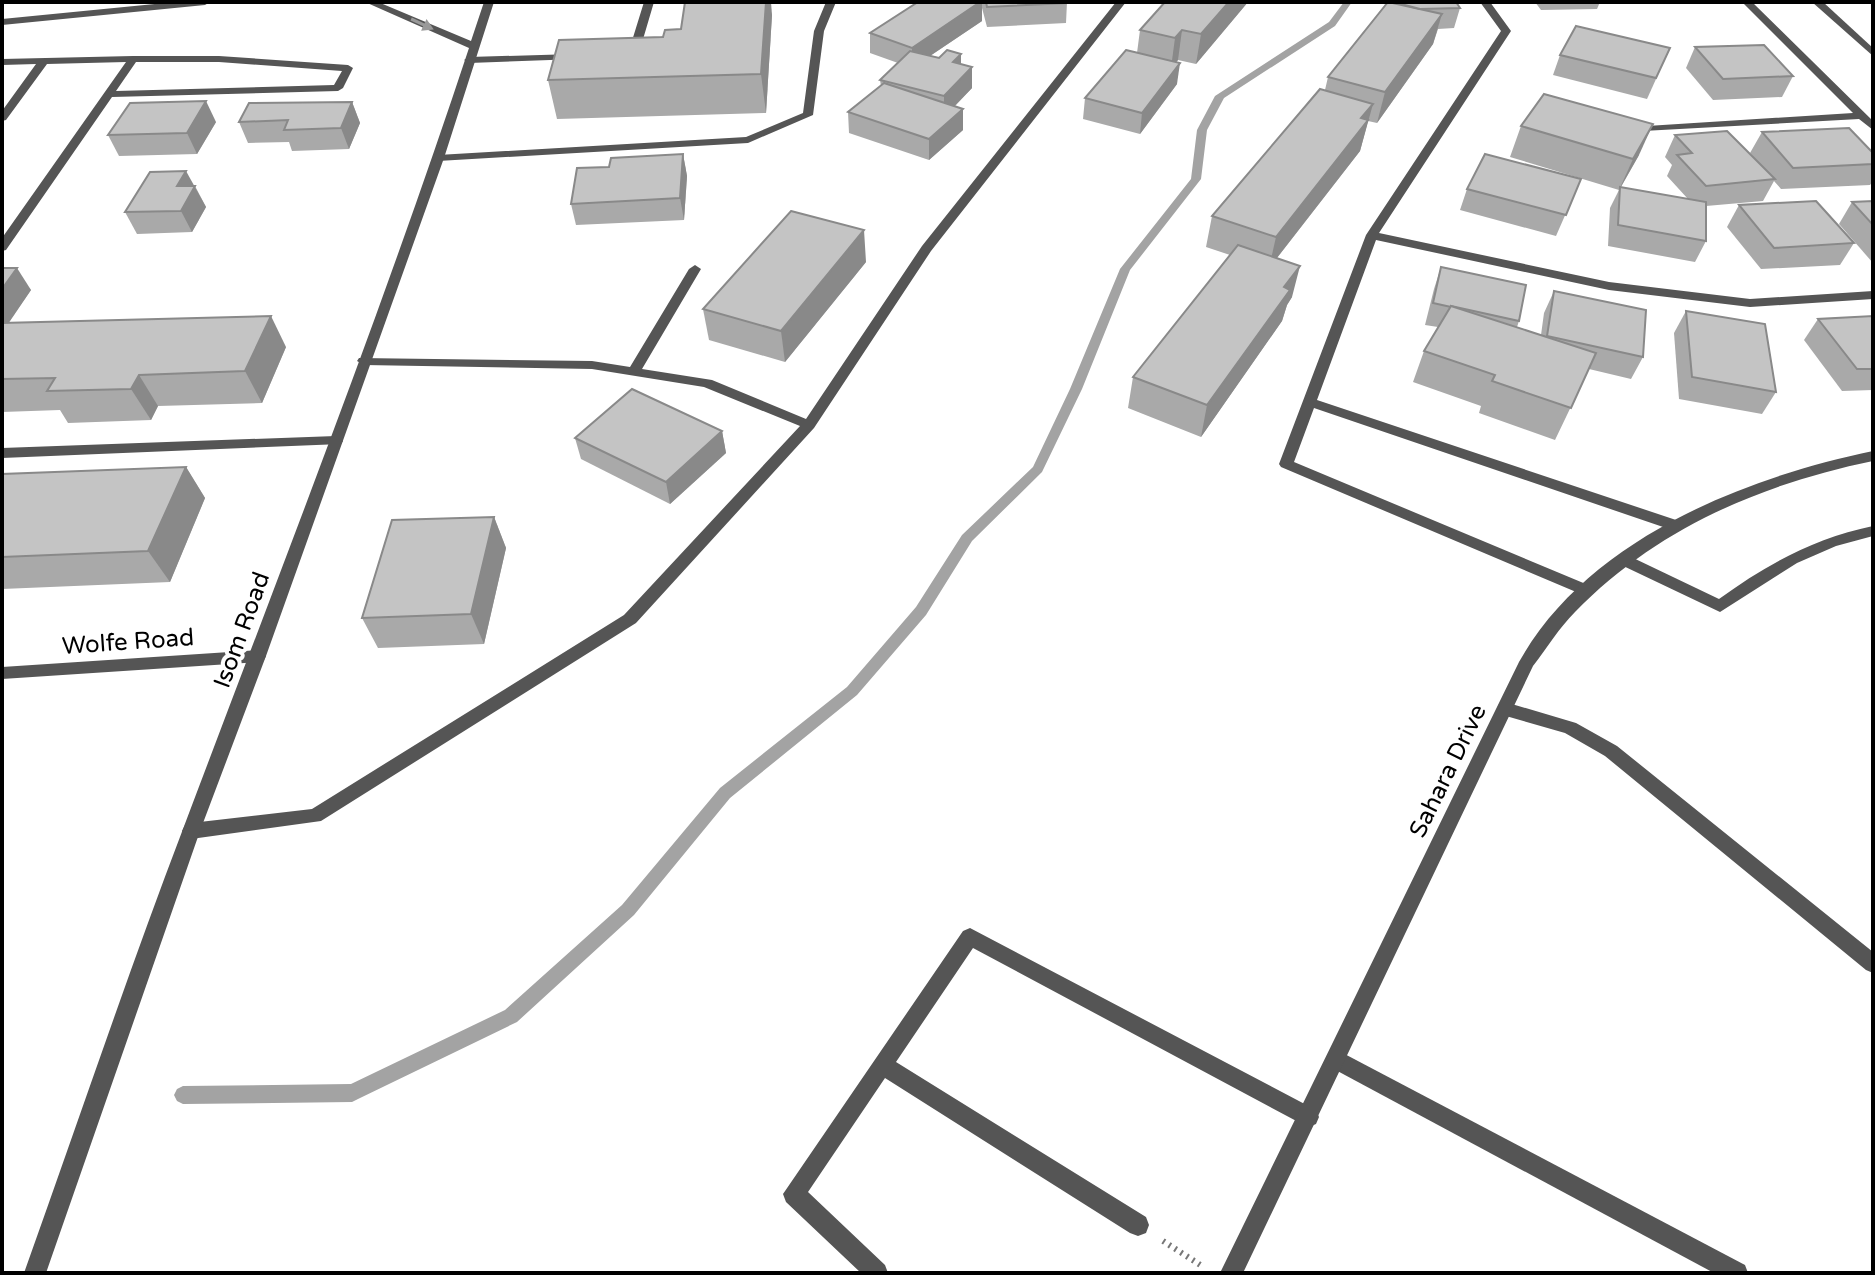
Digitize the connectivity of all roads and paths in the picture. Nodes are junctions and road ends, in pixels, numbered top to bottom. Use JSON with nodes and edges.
{"nodes":[{"id":1,"x":205,"y":2,"type":"edge"},
{"id":2,"x":370,"y":2,"type":"edge"},
{"id":3,"x":446,"y":2,"type":"edge"},
{"id":4,"x":454,"y":2,"type":"edge"},
{"id":5,"x":489,"y":2,"type":"edge"},
{"id":6,"x":649,"y":2,"type":"edge"},
{"id":7,"x":831,"y":2,"type":"edge"},
{"id":8,"x":1121,"y":2,"type":"edge"},
{"id":9,"x":1485,"y":2,"type":"edge"},
{"id":10,"x":1747,"y":2,"type":"edge"},
{"id":11,"x":1817,"y":2,"type":"edge"},
{"id":12,"x":2,"y":22,"type":"edge"},
{"id":13,"x":471,"y":53,"type":"junction"},
{"id":14,"x":1873,"y":53,"type":"edge"},
{"id":15,"x":613,"y":54,"type":"edge"},
{"id":16,"x":587,"y":56,"type":"edge"},
{"id":17,"x":133,"y":59,"type":"junction"},
{"id":18,"x":44,"y":61,"type":"junction"},
{"id":19,"x":2,"y":62,"type":"edge"},
{"id":20,"x":108,"y":94,"type":"junction"},
{"id":21,"x":1862,"y":116,"type":"junction"},
{"id":22,"x":2,"y":118,"type":"edge"},
{"id":23,"x":1873,"y":127,"type":"edge"},
{"id":24,"x":1647,"y":129,"type":"edge"},
{"id":25,"x":438,"y":158,"type":"junction"},
{"id":26,"x":1372,"y":235,"type":"junction"},
{"id":27,"x":2,"y":247,"type":"edge"},
{"id":28,"x":695,"y":269,"type":"dead end"},
{"id":29,"x":1873,"y":295,"type":"edge"},
{"id":30,"x":364,"y":361,"type":"junction"},
{"id":31,"x":634,"y":371,"type":"junction"},
{"id":32,"x":1310,"y":402,"type":"junction"},
{"id":33,"x":809,"y":425,"type":"junction"},
{"id":34,"x":336,"y":441,"type":"junction"},
{"id":35,"x":2,"y":453,"type":"edge"},
{"id":36,"x":1873,"y":456,"type":"edge"},
{"id":37,"x":1674,"y":525,"type":"junction"},
{"id":38,"x":1873,"y":531,"type":"edge"},
{"id":39,"x":1622,"y":559,"type":"junction"},
{"id":40,"x":1588,"y":591,"type":"junction"},
{"id":41,"x":258,"y":656,"type":"junction"},
{"id":42,"x":2,"y":673,"type":"edge"},
{"id":43,"x":1505,"y":709,"type":"junction"},
{"id":44,"x":191,"y":831,"type":"junction"},
{"id":45,"x":1873,"y":964,"type":"edge"},
{"id":46,"x":1337,"y":1060,"type":"junction"},
{"id":47,"x":883,"y":1065,"type":"junction"},
{"id":48,"x":1309,"y":1117,"type":"junction"},
{"id":49,"x":1138,"y":1225,"type":"joint"},
{"id":50,"x":35,"y":1273,"type":"edge"},
{"id":51,"x":877,"y":1273,"type":"edge"},
{"id":52,"x":1213,"y":1273,"type":"edge"},
{"id":53,"x":1231,"y":1273,"type":"edge"},
{"id":54,"x":1737,"y":1273,"type":"edge"}],
"edges":[{"from":1,"to":12,"type":"street"},
{"from":2,"to":13,"type":"street","one_way":true},
{"from":3,"to":4,"type":"path"},
{"from":5,"to":13,"type":"street","name":"Isom Road"},
{"from":6,"to":15,"type":"street"},
{"from":7,"to":25,"type":"street"},
{"from":8,"to":33,"type":"street"},
{"from":9,"to":26,"type":"street"},
{"from":10,"to":21,"type":"street"},
{"from":11,"to":14,"type":"street"},
{"from":13,"to":16,"type":"street"},
{"from":13,"to":25,"type":"street","name":"Isom Road"},
{"from":17,"to":18,"type":"street"},
{"from":17,"to":20,"type":"street"},
{"from":17,"to":20,"type":"street"},
{"from":18,"to":19,"type":"street"},
{"from":18,"to":22,"type":"street"},
{"from":20,"to":27,"type":"street"},
{"from":21,"to":23,"type":"street"},
{"from":21,"to":24,"type":"street"},
{"from":25,"to":30,"type":"street","name":"Isom Road"},
{"from":26,"to":29,"type":"street"},
{"from":26,"to":32,"type":"street"},
{"from":28,"to":31,"type":"street"},
{"from":30,"to":31,"type":"street"},
{"from":30,"to":34,"type":"street","name":"Isom Road"},
{"from":31,"to":33,"type":"street"},
{"from":32,"to":37,"type":"street"},
{"from":32,"to":40,"type":"street"},
{"from":33,"to":44,"type":"street"},
{"from":34,"to":35,"type":"street"},
{"from":34,"to":41,"type":"street","name":"Isom Road"},
{"from":36,"to":37,"type":"street","name":"Sahara Drive"},
{"from":37,"to":39,"type":"street","name":"Sahara Drive"},
{"from":38,"to":39,"type":"street"},
{"from":39,"to":40,"type":"street","name":"Sahara Drive"},
{"from":40,"to":43,"type":"street","name":"Sahara Drive"},
{"from":41,"to":42,"type":"street","name":"Wolfe Road"},
{"from":41,"to":44,"type":"street","name":"Isom Road"},
{"from":43,"to":45,"type":"street"},
{"from":43,"to":46,"type":"street","name":"Sahara Drive"},
{"from":44,"to":50,"type":"street","name":"Isom Road"},
{"from":46,"to":48,"type":"street","name":"Sahara Drive"},
{"from":46,"to":54,"type":"street"},
{"from":47,"to":48,"type":"street"},
{"from":47,"to":49,"type":"street"},
{"from":47,"to":51,"type":"street"},
{"from":48,"to":53,"type":"street","name":"Sahara Drive"},
{"from":49,"to":52,"type":"path"}]}
